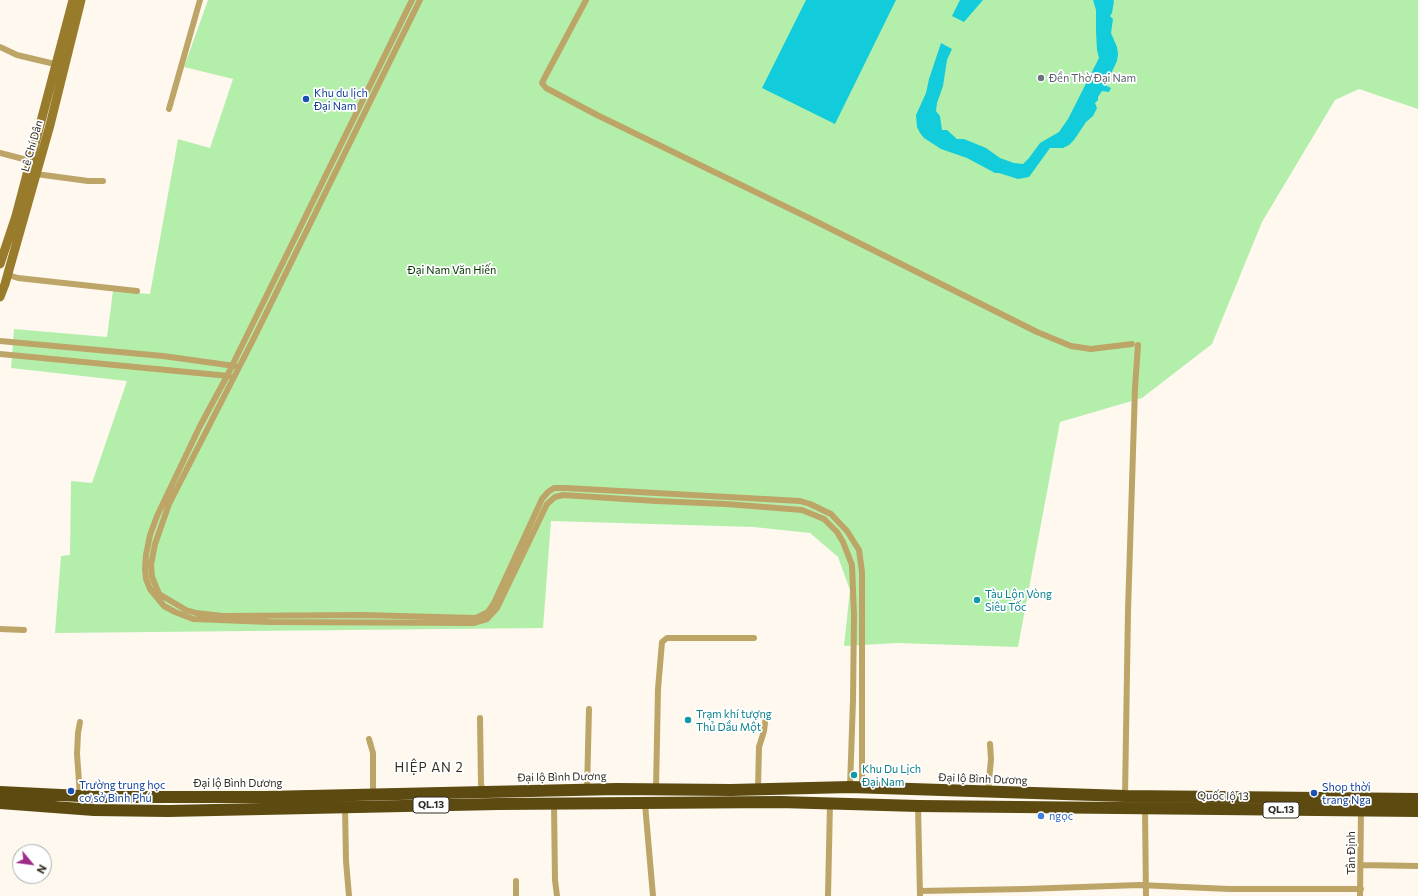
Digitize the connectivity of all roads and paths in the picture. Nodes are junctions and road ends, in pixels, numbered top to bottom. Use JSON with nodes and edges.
{"nodes":[{"id":1,"x":73,"y":0,"type":"edge"},
{"id":2,"x":81,"y":0,"type":"edge"},
{"id":3,"x":200,"y":0,"type":"edge"},
{"id":4,"x":412,"y":0,"type":"edge"},
{"id":5,"x":420,"y":0,"type":"edge"},
{"id":6,"x":586,"y":0,"type":"edge"},
{"id":7,"x":0,"y":48,"type":"edge"},
{"id":8,"x":60,"y":66,"type":"junction"},
{"id":9,"x":169,"y":109,"type":"dead end"},
{"id":10,"x":0,"y":153,"type":"edge"},
{"id":11,"x":31,"y":160,"type":"junction"},
{"id":12,"x":36,"y":174,"type":"junction"},
{"id":13,"x":103,"y":181,"type":"dead end"},
{"id":14,"x":0,"y":264,"type":"edge"},
{"id":15,"x":8,"y":275,"type":"junction"},
{"id":16,"x":137,"y":291,"type":"dead end"},
{"id":17,"x":0,"y":297,"type":"edge"},
{"id":18,"x":0,"y":340,"type":"edge"},
{"id":19,"x":0,"y":354,"type":"edge"},
{"id":20,"x":232,"y":365,"type":"junction"},
{"id":21,"x":240,"y":366,"type":"junction"},
{"id":22,"x":227,"y":376,"type":"junction"},
{"id":23,"x":234,"y":377,"type":"junction"},
{"id":24,"x":0,"y":629,"type":"edge"},
{"id":25,"x":24,"y":630,"type":"dead end"},
{"id":26,"x":754,"y":638,"type":"dead end"},
{"id":27,"x":589,"y":709,"type":"dead end"},
{"id":28,"x":766,"y":715,"type":"dead end"},
{"id":29,"x":480,"y":718,"type":"dead end"},
{"id":30,"x":80,"y":722,"type":"dead end"},
{"id":31,"x":369,"y":738,"type":"dead end"},
{"id":32,"x":990,"y":744,"type":"dead end"},
{"id":33,"x":850,"y":782,"type":"junction"},
{"id":34,"x":862,"y":782,"type":"junction"},
{"id":35,"x":656,"y":789,"type":"junction"},
{"id":36,"x":758,"y":789,"type":"junction"},
{"id":37,"x":587,"y":790,"type":"junction"},
{"id":38,"x":0,"y":792,"type":"edge"},
{"id":39,"x":483,"y":792,"type":"junction"},
{"id":40,"x":988,"y":792,"type":"junction"},
{"id":41,"x":373,"y":794,"type":"junction"},
{"id":42,"x":80,"y":796,"type":"junction"},
{"id":43,"x":1418,"y":799,"type":"edge"},
{"id":44,"x":51,"y":801,"type":"junction"},
{"id":45,"x":830,"y":802,"type":"junction"},
{"id":46,"x":1125,"y":802,"type":"junction"},
{"id":47,"x":1145,"y":802,"type":"junction"},
{"id":48,"x":0,"y":803,"type":"edge"},
{"id":49,"x":856,"y":803,"type":"junction"},
{"id":50,"x":554,"y":804,"type":"junction"},
{"id":51,"x":645,"y":804,"type":"junction"},
{"id":52,"x":345,"y":806,"type":"junction"},
{"id":53,"x":918,"y":806,"type":"junction"},
{"id":54,"x":1361,"y":811,"type":"junction"},
{"id":55,"x":1418,"y":811,"type":"edge"},
{"id":56,"x":1361,"y":865,"type":"junction"},
{"id":57,"x":1418,"y":866,"type":"edge"},
{"id":58,"x":516,"y":881,"type":"dead end"},
{"id":59,"x":1146,"y":885,"type":"junction"},
{"id":60,"x":920,"y":893,"type":"edge"},
{"id":61,"x":1360,"y":893,"type":"edge"},
{"id":62,"x":349,"y":896,"type":"edge"},
{"id":63,"x":516,"y":896,"type":"edge"},
{"id":64,"x":557,"y":896,"type":"edge"},
{"id":65,"x":653,"y":896,"type":"edge"},
{"id":66,"x":828,"y":896,"type":"edge"},
{"id":67,"x":1146,"y":896,"type":"edge"}],
"edges":[{"from":1,"to":8,"type":"main road","name":"Lê Chí Dân"},
{"from":2,"to":8,"type":"main road","name":"Lê Chí Dân"},
{"from":3,"to":9,"type":"street"},
{"from":4,"to":20,"type":"street"},
{"from":5,"to":21,"type":"street"},
{"from":6,"to":46,"type":"street"},
{"from":7,"to":8,"type":"street"},
{"from":8,"to":11,"type":"main road","name":"Lê Chí Dân"},
{"from":8,"to":12,"type":"main road","name":"Lê Chí Dân"},
{"from":10,"to":11,"type":"street"},
{"from":11,"to":14,"type":"main road","name":"Lê Chí Dân"},
{"from":12,"to":13,"type":"street"},
{"from":12,"to":15,"type":"main road","name":"Lê Chí Dân"},
{"from":15,"to":16,"type":"street"},
{"from":15,"to":17,"type":"main road","name":"Lê Chí Dân"},
{"from":18,"to":20,"type":"street"},
{"from":19,"to":22,"type":"street"},
{"from":20,"to":21,"type":"street"},
{"from":20,"to":22,"type":"street"},
{"from":21,"to":23,"type":"street"},
{"from":22,"to":23,"type":"street"},
{"from":22,"to":33,"type":"street"},
{"from":23,"to":34,"type":"street"},
{"from":24,"to":25,"type":"street"},
{"from":26,"to":35,"type":"street"},
{"from":27,"to":37,"type":"street"},
{"from":28,"to":36,"type":"street"},
{"from":29,"to":39,"type":"street"},
{"from":30,"to":42,"type":"street"},
{"from":31,"to":41,"type":"street"},
{"from":32,"to":40,"type":"street"},
{"from":33,"to":34,"type":"highway","name":"Đại lộ Bình Dương","number":"QL.13"},
{"from":33,"to":36,"type":"highway","name":"Đại lộ Bình Dương","number":"QL.13"},
{"from":33,"to":49,"type":"highway"},
{"from":34,"to":40,"type":"highway","name":"Đại lộ Bình Dương","number":"QL.13"},
{"from":34,"to":49,"type":"highway"},
{"from":35,"to":36,"type":"highway","name":"Đại lộ Bình Dương","number":"QL.13"},
{"from":35,"to":37,"type":"highway","name":"Đại lộ Bình Dương","number":"QL.13"},
{"from":37,"to":39,"type":"highway","name":"Đại lộ Bình Dương","number":"QL.13"},
{"from":38,"to":44,"type":"highway","name":"Đại lộ Bình Dương","number":"QL.13"},
{"from":39,"to":41,"type":"highway","name":"Đại lộ Bình Dương","number":"QL.13"},
{"from":40,"to":46,"type":"highway","name":"Đại lộ Bình Dương","number":"QL.13"},
{"from":41,"to":42,"type":"highway","name":"Đại lộ Bình Dương","number":"QL.13"},
{"from":42,"to":44,"type":"highway","name":"Đại lộ Bình Dương","number":"QL.13"},
{"from":43,"to":47,"type":"highway","name":"Quốc lộ 13","number":"QL.13"},
{"from":44,"to":48,"type":"highway","name":"Đại lộ Bình Dương","number":"QL.13"},
{"from":44,"to":52,"type":"highway","name":"Đại lộ Bình Dương","number":"QL.13"},
{"from":45,"to":49,"type":"highway","name":"Đại lộ Bình Dương","number":"QL.13"},
{"from":45,"to":51,"type":"highway","name":"Đại lộ Bình Dương","number":"QL.13"},
{"from":45,"to":66,"type":"street"},
{"from":46,"to":47,"type":"highway","name":"Quốc lộ 13","number":"QL.13"},
{"from":46,"to":53,"type":"highway","name":"Đại lộ Bình Dương","number":"QL.13"},
{"from":47,"to":54,"type":"highway","name":"Quốc lộ 13","number":"QL.13"},
{"from":47,"to":59,"type":"street"},
{"from":49,"to":53,"type":"highway","name":"Đại lộ Bình Dương","number":"QL.13"},
{"from":50,"to":51,"type":"highway","name":"Đại lộ Bình Dương","number":"QL.13"},
{"from":50,"to":52,"type":"highway","name":"Đại lộ Bình Dương","number":"QL.13"},
{"from":50,"to":64,"type":"street"},
{"from":51,"to":65,"type":"street"},
{"from":52,"to":62,"type":"street"},
{"from":53,"to":60,"type":"street"},
{"from":54,"to":55,"type":"highway","name":"Quốc lộ 13","number":"QL.13"},
{"from":54,"to":56,"type":"street","name":"Tân Định"},
{"from":56,"to":57,"type":"street"},
{"from":56,"to":61,"type":"street","name":"Tân Định"},
{"from":58,"to":63,"type":"street"},
{"from":59,"to":60,"type":"street"},
{"from":59,"to":61,"type":"street"},
{"from":59,"to":67,"type":"street"}]}
